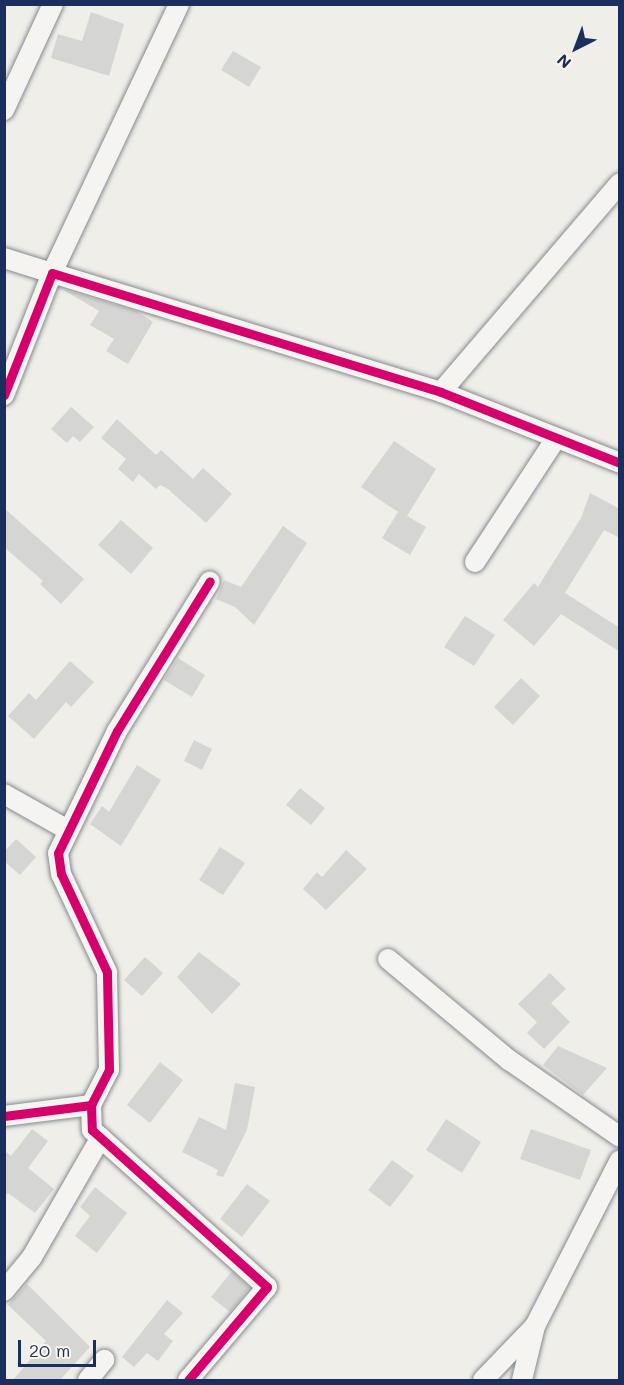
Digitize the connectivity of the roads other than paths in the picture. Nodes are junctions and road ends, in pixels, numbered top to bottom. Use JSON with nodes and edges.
{"nodes":[{"id":1,"x":53,"y":4,"type":"edge"},
{"id":2,"x":179,"y":4,"type":"edge"},
{"id":3,"x":4,"y":110,"type":"edge"},
{"id":4,"x":620,"y":183,"type":"edge"},
{"id":5,"x":4,"y":258,"type":"edge"},
{"id":6,"x":52,"y":273,"type":"junction"},
{"id":7,"x":441,"y":392,"type":"junction"},
{"id":8,"x":4,"y":395,"type":"edge"},
{"id":9,"x":556,"y":438,"type":"junction"},
{"id":10,"x":620,"y":463,"type":"edge"},
{"id":11,"x":475,"y":562,"type":"dead end"},
{"id":12,"x":210,"y":581,"type":"dead end"},
{"id":13,"x":4,"y":794,"type":"edge"},
{"id":14,"x":68,"y":830,"type":"junction"},
{"id":15,"x":388,"y":959,"type":"dead end"},
{"id":16,"x":91,"y":1105,"type":"junction"},
{"id":17,"x":4,"y":1116,"type":"edge"},
{"id":18,"x":100,"y":1137,"type":"junction"},
{"id":19,"x":620,"y":1137,"type":"edge"},
{"id":20,"x":620,"y":1160,"type":"edge"},
{"id":21,"x":4,"y":1290,"type":"edge"},
{"id":22,"x":535,"y":1326,"type":"junction"},
{"id":23,"x":104,"y":1360,"type":"dead end"},
{"id":24,"x":88,"y":1380,"type":"edge"},
{"id":25,"x":188,"y":1380,"type":"edge"},
{"id":26,"x":483,"y":1380,"type":"edge"},
{"id":27,"x":522,"y":1380,"type":"edge"}],
"edges":[{"from":1,"to":3,"type":"street"},
{"from":2,"to":6,"type":"street"},
{"from":4,"to":7,"type":"street"},
{"from":5,"to":6,"type":"street"},
{"from":6,"to":7,"type":"street"},
{"from":6,"to":8,"type":"street"},
{"from":7,"to":9,"type":"street"},
{"from":9,"to":10,"type":"street"},
{"from":9,"to":11,"type":"street"},
{"from":12,"to":14,"type":"street"},
{"from":13,"to":14,"type":"street"},
{"from":14,"to":16,"type":"street"},
{"from":15,"to":19,"type":"street"},
{"from":16,"to":17,"type":"street"},
{"from":16,"to":18,"type":"street"},
{"from":18,"to":21,"type":"street"},
{"from":18,"to":25,"type":"street"},
{"from":20,"to":22,"type":"street"},
{"from":22,"to":26,"type":"street"},
{"from":22,"to":27,"type":"street"},
{"from":23,"to":24,"type":"street"}]}
